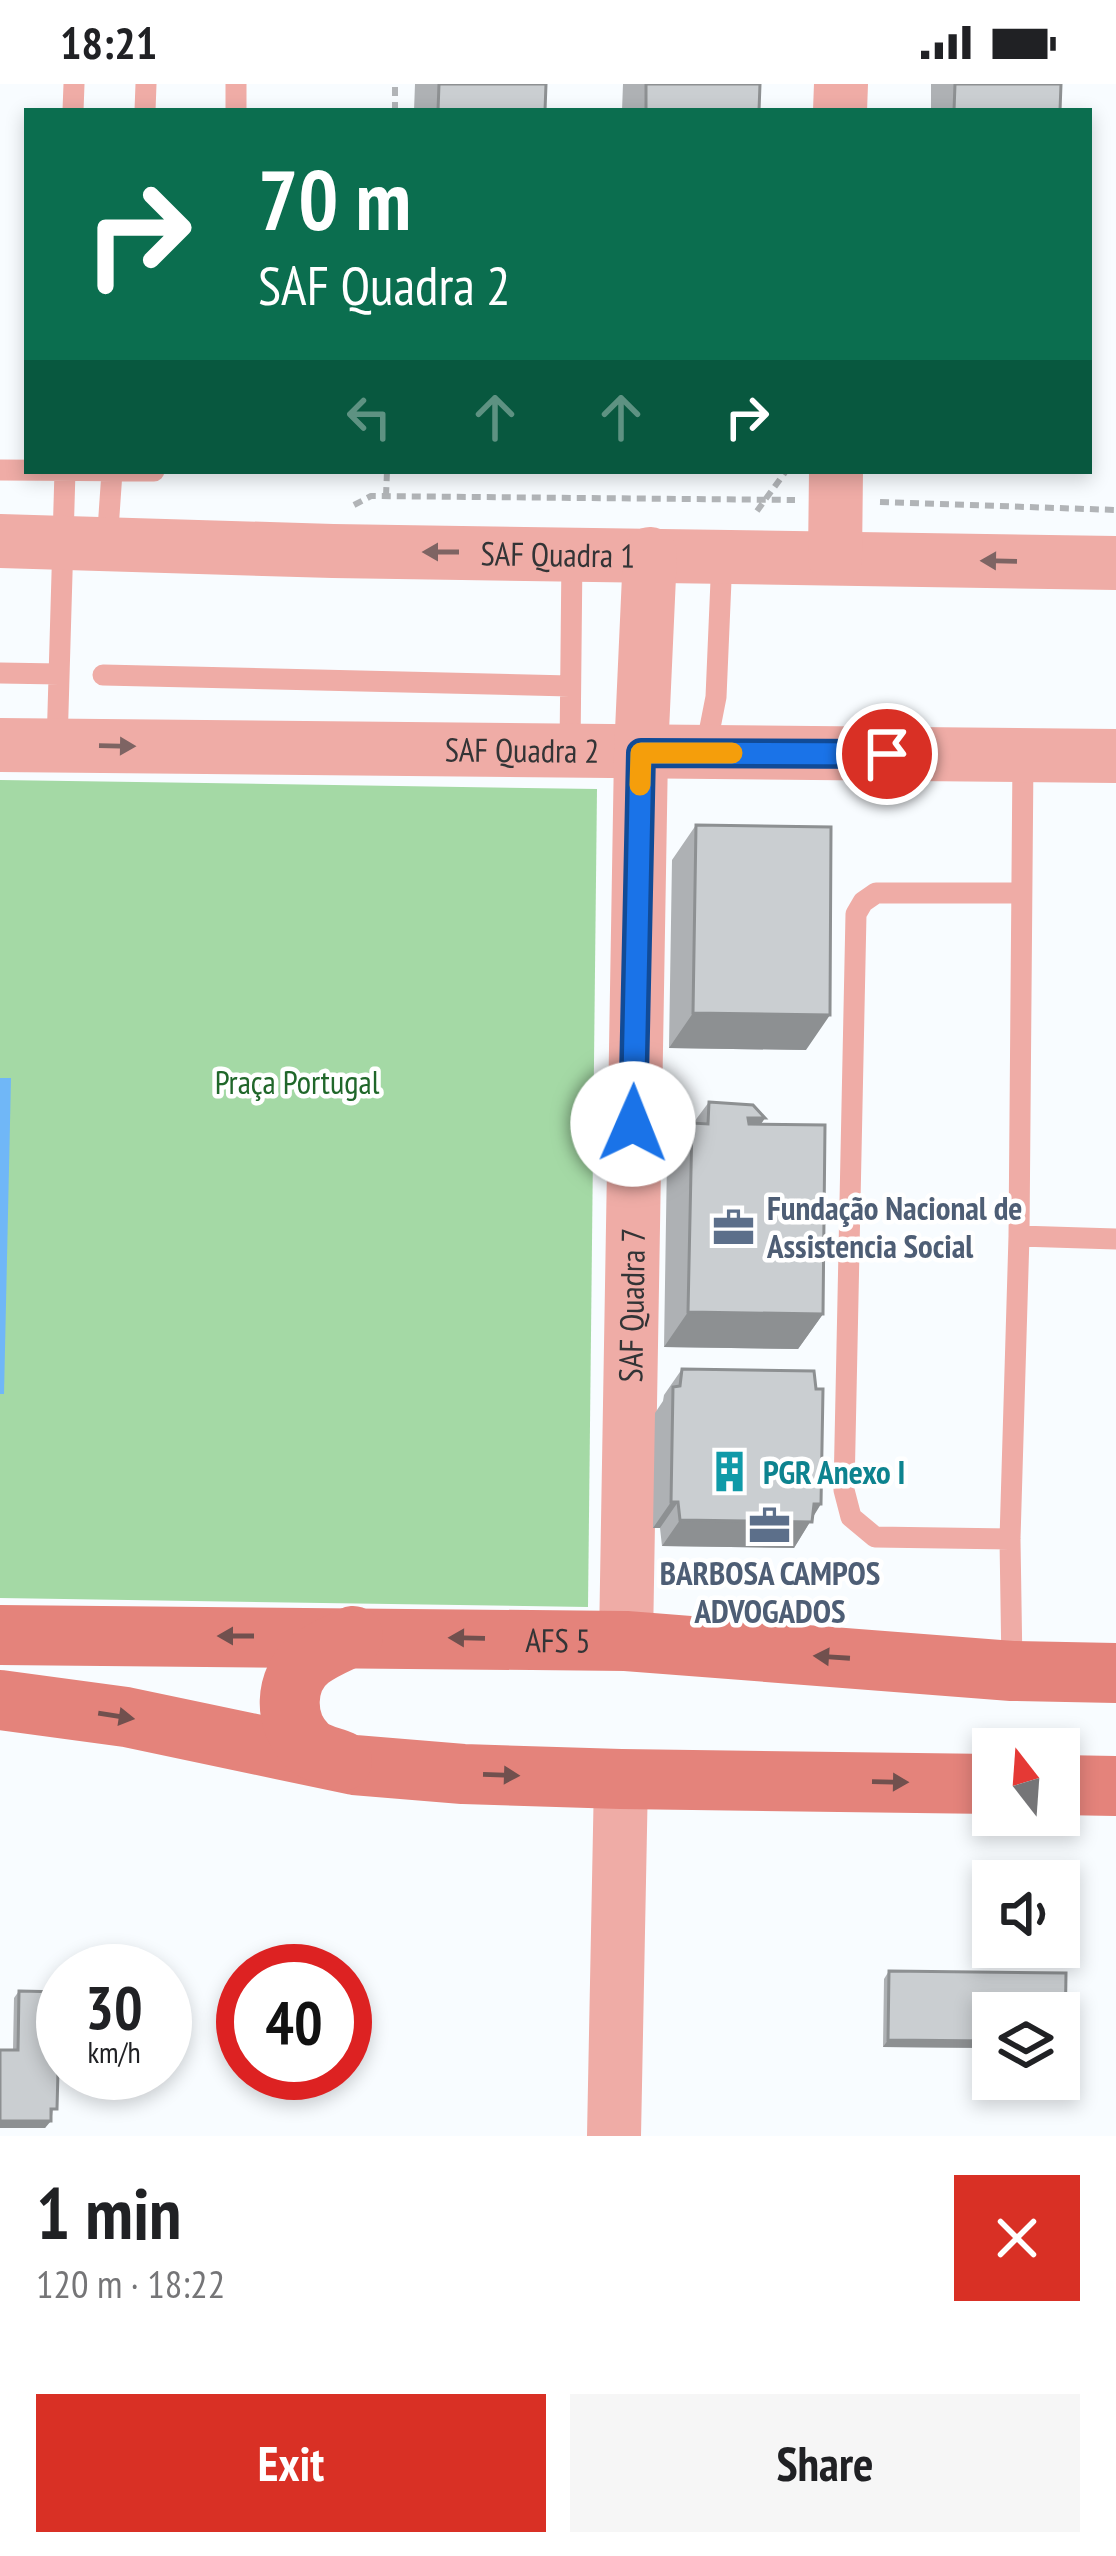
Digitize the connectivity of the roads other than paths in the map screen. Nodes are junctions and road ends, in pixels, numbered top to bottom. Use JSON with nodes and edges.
{"nodes":[{"id":1,"x":66,"y":474,"type":"edge"},
{"id":2,"x":111,"y":474,"type":"edge"},
{"id":3,"x":836,"y":486,"type":"edge"},
{"id":4,"x":0,"y":541,"type":"edge"},
{"id":5,"x":84,"y":544,"type":"junction"},
{"id":6,"x":572,"y":553,"type":"junction"},
{"id":7,"x":650,"y":554,"type":"junction"},
{"id":8,"x":722,"y":556,"type":"junction"},
{"id":9,"x":835,"y":558,"type":"junction"},
{"id":10,"x":1116,"y":563,"type":"edge"},
{"id":11,"x":0,"y":673,"type":"edge"},
{"id":12,"x":59,"y":674,"type":"junction"},
{"id":13,"x":104,"y":675,"type":"dead end"},
{"id":14,"x":570,"y":686,"type":"junction"},
{"id":15,"x":0,"y":745,"type":"edge"},
{"id":16,"x":57,"y":746,"type":"junction"},
{"id":17,"x":570,"y":752,"type":"junction"},
{"id":18,"x":641,"y":753,"type":"junction"},
{"id":19,"x":705,"y":753,"type":"junction"},
{"id":20,"x":1023,"y":756,"type":"junction"},
{"id":21,"x":1116,"y":756,"type":"edge"},
{"id":22,"x":1020,"y":893,"type":"junction"},
{"id":23,"x":1019,"y":1236,"type":"junction"},
{"id":24,"x":1116,"y":1239,"type":"edge"},
{"id":25,"x":1010,"y":1539,"type":"junction"},
{"id":26,"x":0,"y":1635,"type":"edge"},
{"id":27,"x":353,"y":1636,"type":"junction"},
{"id":28,"x":626,"y":1641,"type":"junction"},
{"id":29,"x":1012,"y":1671,"type":"junction"},
{"id":30,"x":1116,"y":1673,"type":"edge"},
{"id":31,"x":0,"y":1700,"type":"edge"},
{"id":32,"x":354,"y":1765,"type":"junction"},
{"id":33,"x":621,"y":1779,"type":"junction"},
{"id":34,"x":972,"y":1784,"type":"edge"},
{"id":35,"x":1080,"y":1785,"type":"edge"},
{"id":36,"x":1116,"y":1786,"type":"edge"},
{"id":37,"x":614,"y":2136,"type":"edge"}],
"edges":[{"from":1,"to":5,"type":"lane"},
{"from":2,"to":5,"type":"lane"},
{"from":3,"to":9,"type":"street"},
{"from":4,"to":5,"type":"street","name":"SAF Quadra 1"},
{"from":6,"to":5,"type":"street","name":"SAF Quadra 1","one_way":true},
{"from":5,"to":12,"type":"lane"},
{"from":6,"to":7,"type":"street","name":"SAF Quadra 1"},
{"from":6,"to":14,"type":"lane"},
{"from":7,"to":8,"type":"street","name":"SAF Quadra 1"},
{"from":7,"to":18,"type":"street","name":"SAF Quadra 7"},
{"from":8,"to":9,"type":"street","name":"SAF Quadra 1"},
{"from":8,"to":19,"type":"lane"},
{"from":10,"to":9,"type":"street","name":"SAF Quadra 1","one_way":true},
{"from":11,"to":12,"type":"lane"},
{"from":12,"to":16,"type":"lane"},
{"from":13,"to":14,"type":"lane"},
{"from":14,"to":17,"type":"lane"},
{"from":15,"to":16,"type":"street","name":"SAF Quadra 2"},
{"from":16,"to":17,"type":"street","name":"SAF Quadra 2","one_way":true},
{"from":17,"to":18,"type":"street","name":"SAF Quadra 2"},
{"from":18,"to":19,"type":"street","name":"SAF Quadra 2"},
{"from":18,"to":28,"type":"street","name":"SAF Quadra 7"},
{"from":19,"to":20,"type":"street","name":"SAF Quadra 2"},
{"from":20,"to":21,"type":"street","name":"SAF Quadra 2"},
{"from":20,"to":22,"type":"lane"},
{"from":22,"to":23,"type":"lane"},
{"from":22,"to":25,"type":"lane"},
{"from":23,"to":24,"type":"lane"},
{"from":23,"to":25,"type":"lane"},
{"from":25,"to":29,"type":"lane"},
{"from":27,"to":26,"type":"main road","name":"AFS 5","one_way":true},
{"from":28,"to":27,"type":"main road","name":"AFS 5","one_way":true},
{"from":27,"to":32,"type":"main road"},
{"from":29,"to":28,"type":"main road","name":"AFS 5","one_way":true},
{"from":29,"to":30,"type":"main road","name":"AFS 5"},
{"from":31,"to":32,"type":"main road","one_way":true},
{"from":32,"to":33,"type":"main road","one_way":true},
{"from":33,"to":34,"type":"main road","one_way":true},
{"from":33,"to":37,"type":"street"},
{"from":35,"to":36,"type":"main road"}]}
